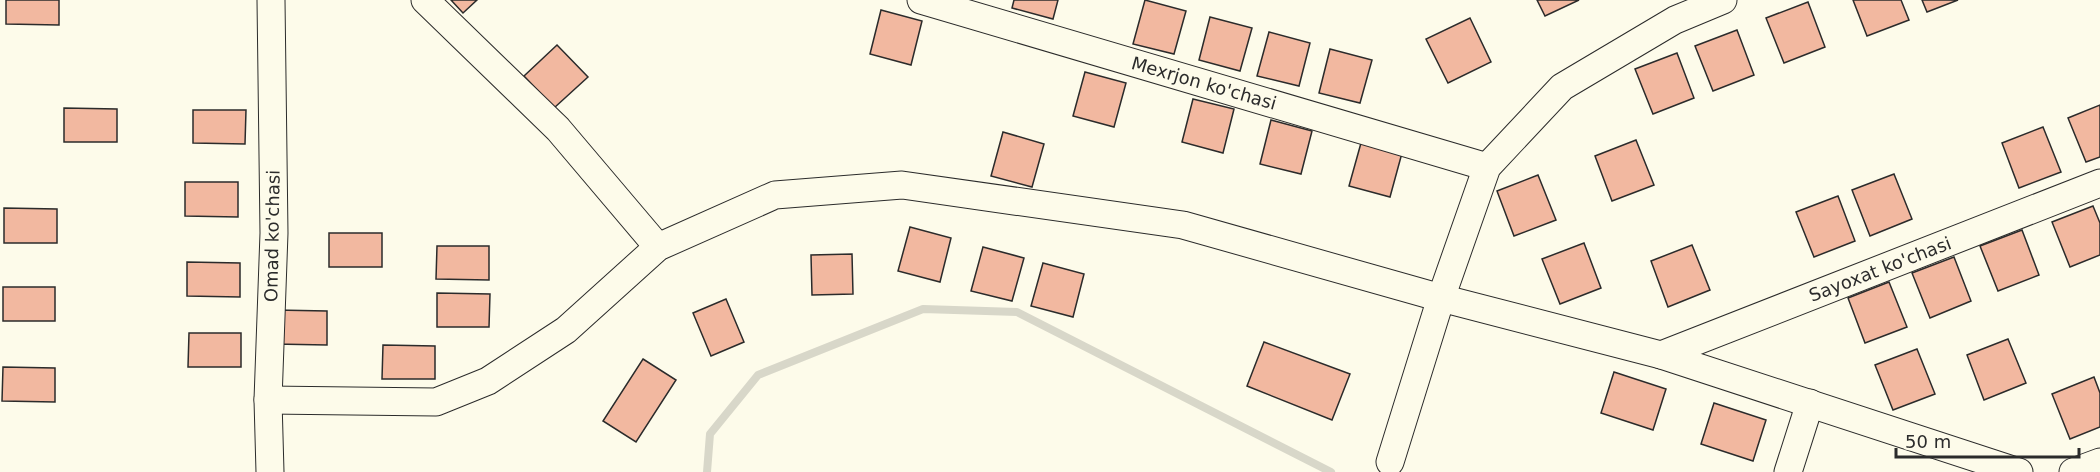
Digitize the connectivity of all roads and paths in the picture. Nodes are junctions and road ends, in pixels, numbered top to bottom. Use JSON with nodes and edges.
{"nodes":[{"id":1,"x":272,"y":0,"type":"edge"},
{"id":2,"x":425,"y":0,"type":"edge"},
{"id":3,"x":921,"y":0,"type":"edge"},
{"id":4,"x":1723,"y":0,"type":"edge"},
{"id":5,"x":1487,"y":167,"type":"junction"},
{"id":6,"x":2100,"y":183,"type":"edge"},
{"id":7,"x":658,"y":247,"type":"junction"},
{"id":8,"x":1441,"y":298,"type":"junction"},
{"id":9,"x":1661,"y":355,"type":"junction"},
{"id":10,"x":268,"y":400,"type":"junction"},
{"id":11,"x":1810,"y":404,"type":"junction"},
{"id":12,"x":1390,"y":462,"type":"dead end"},
{"id":13,"x":2100,"y":462,"type":"edge"},
{"id":14,"x":270,"y":472,"type":"edge"},
{"id":15,"x":1788,"y":472,"type":"edge"},
{"id":16,"x":2019,"y":472,"type":"edge"},
{"id":17,"x":2073,"y":472,"type":"edge"}],
"edges":[{"from":1,"to":10,"type":"street","name":"Omad ko'chasi"},
{"from":2,"to":7,"type":"street"},
{"from":3,"to":5,"type":"street","name":"Mexrjon ko'chasi"},
{"from":4,"to":5,"type":"street"},
{"from":5,"to":8,"type":"street"},
{"from":6,"to":9,"type":"street","name":"Sayoxat ko'chasi"},
{"from":7,"to":8,"type":"street"},
{"from":7,"to":10,"type":"street"},
{"from":8,"to":9,"type":"street"},
{"from":8,"to":12,"type":"street"},
{"from":9,"to":11,"type":"street"},
{"from":10,"to":14,"type":"street","name":"Omad ko'chasi"},
{"from":11,"to":15,"type":"street"},
{"from":11,"to":16,"type":"street"},
{"from":13,"to":17,"type":"street"}]}
